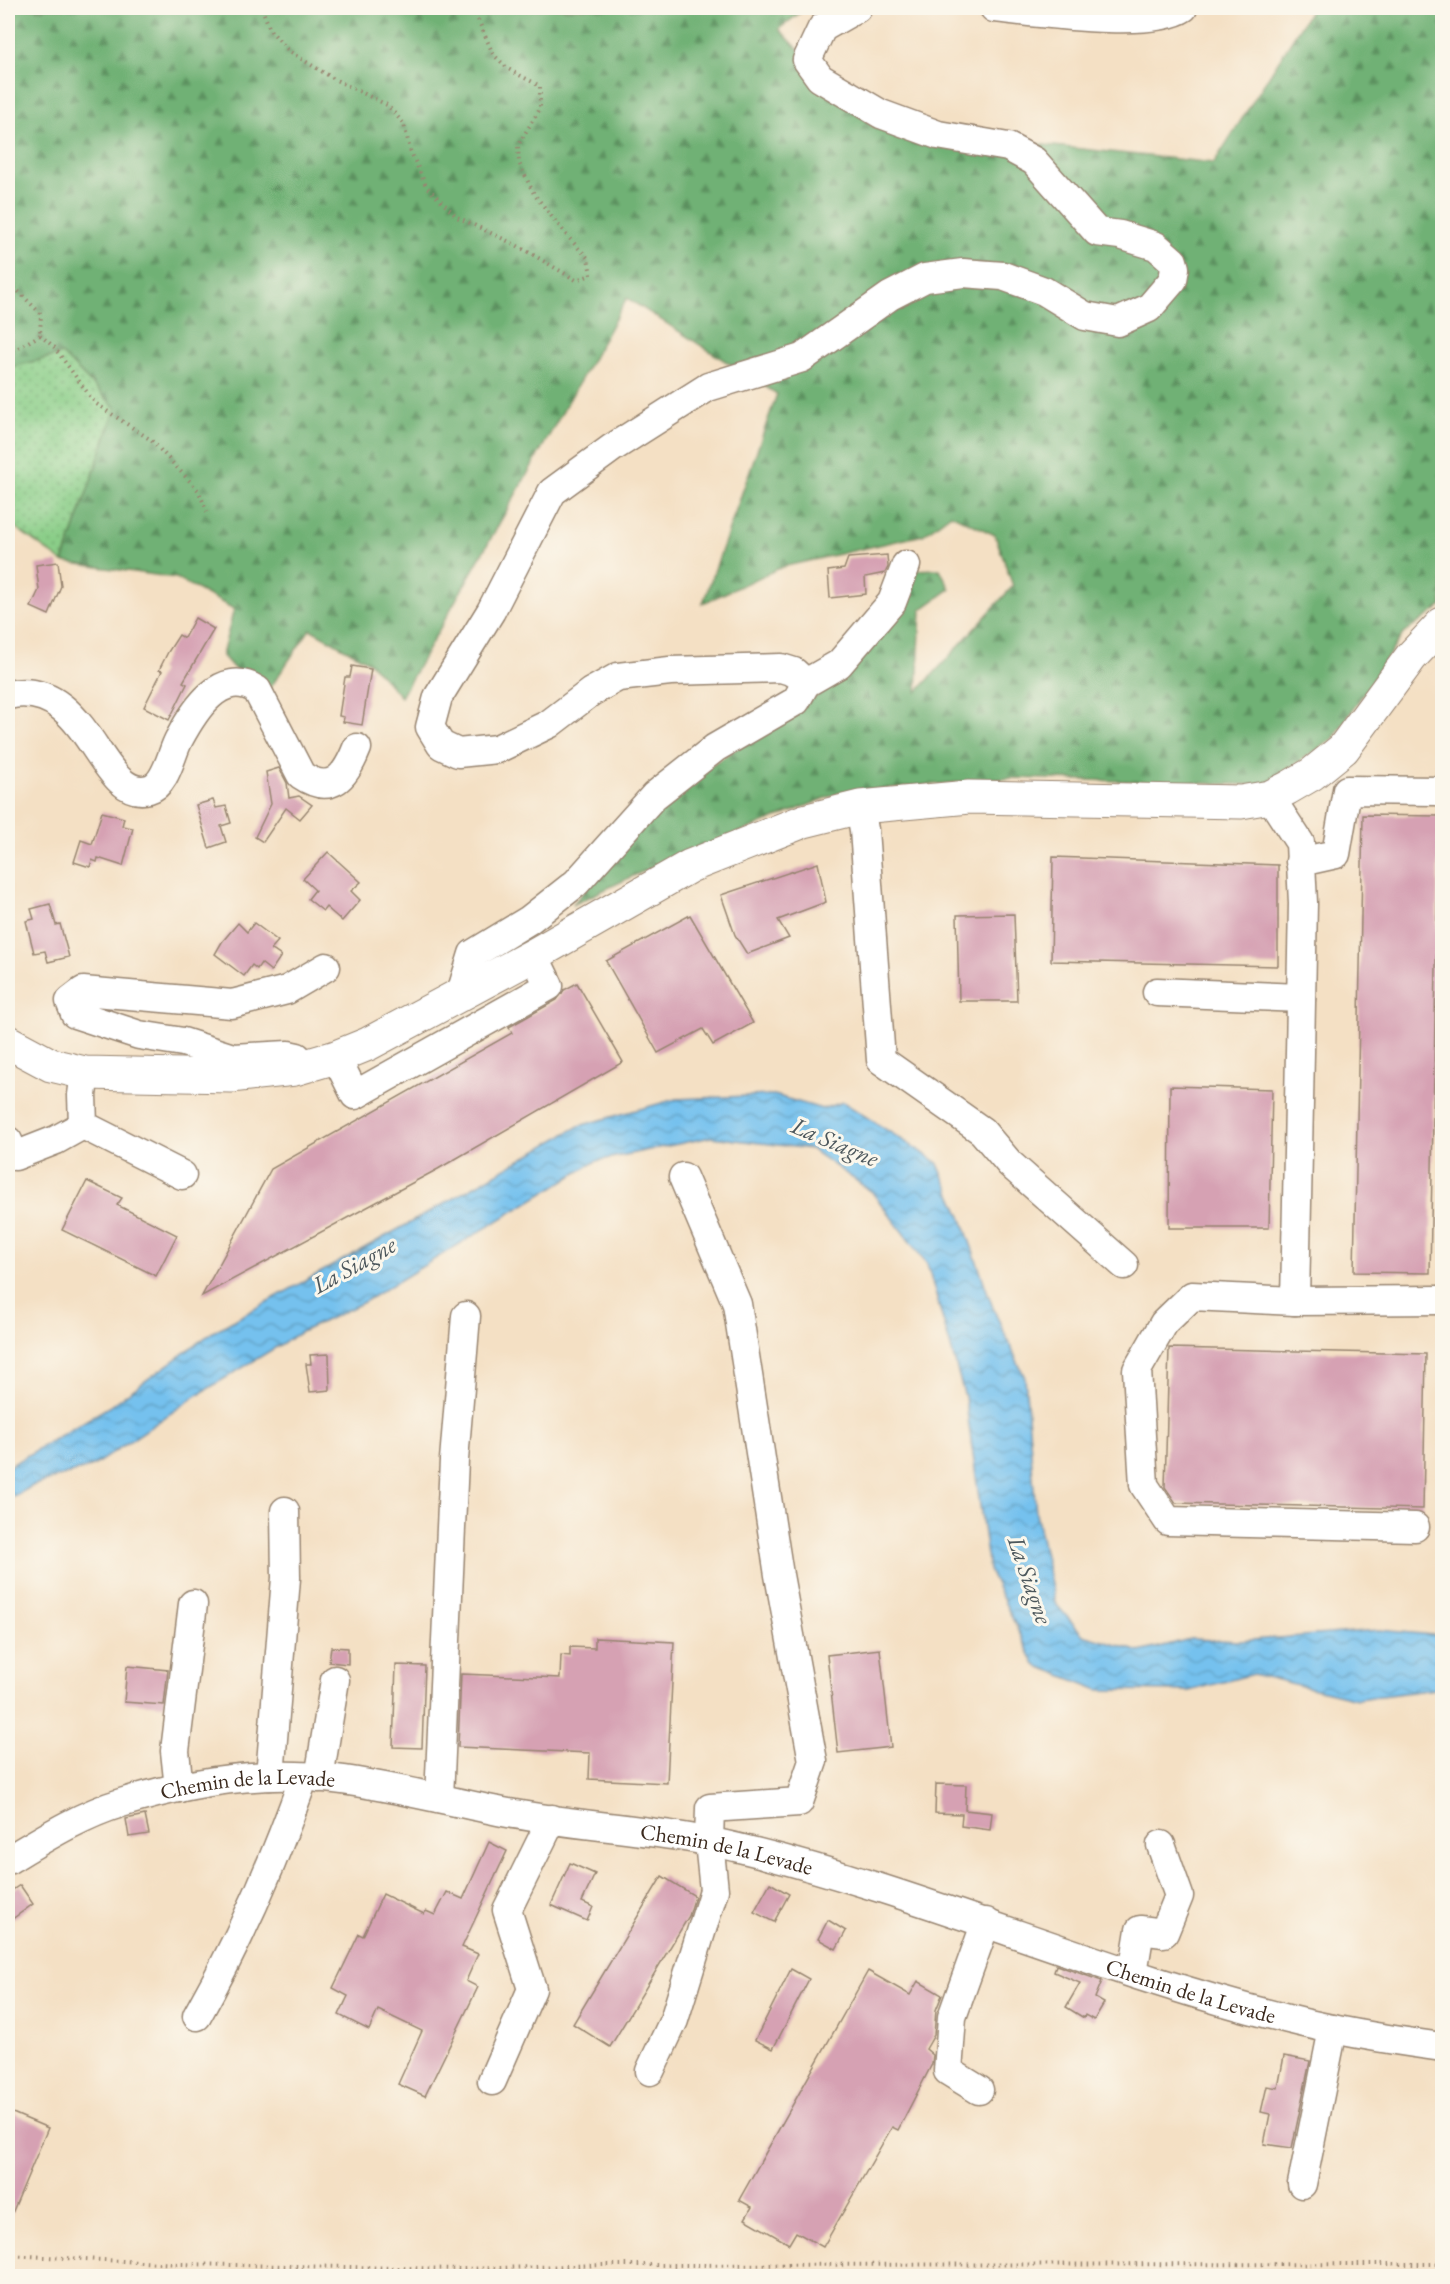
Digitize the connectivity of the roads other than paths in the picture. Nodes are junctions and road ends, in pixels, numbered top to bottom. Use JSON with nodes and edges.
{"nodes":[{"id":1,"x":857,"y":8,"type":"edge"},
{"id":2,"x":994,"y":8,"type":"edge"},
{"id":3,"x":1183,"y":8,"type":"edge"},
{"id":4,"x":906,"y":565,"type":"dead end"},
{"id":5,"x":1443,"y":624,"type":"edge"},
{"id":6,"x":806,"y":683,"type":"junction"},
{"id":7,"x":8,"y":695,"type":"edge"},
{"id":8,"x":357,"y":748,"type":"dead end"},
{"id":9,"x":1437,"y":791,"type":"dead end"},
{"id":10,"x":1270,"y":797,"type":"junction"},
{"id":11,"x":860,"y":807,"type":"junction"},
{"id":12,"x":1300,"y":862,"type":"junction"},
{"id":13,"x":534,"y":955,"type":"junction"},
{"id":14,"x":326,"y":966,"type":"dead end"},
{"id":15,"x":1157,"y":992,"type":"dead end"},
{"id":16,"x":461,"y":993,"type":"junction"},
{"id":17,"x":1301,"y":998,"type":"junction"},
{"id":18,"x":8,"y":1042,"type":"edge"},
{"id":19,"x":328,"y":1059,"type":"junction"},
{"id":20,"x":85,"y":1073,"type":"junction"},
{"id":21,"x":83,"y":1125,"type":"junction"},
{"id":22,"x":8,"y":1141,"type":"edge"},
{"id":23,"x":182,"y":1175,"type":"dead end"},
{"id":24,"x":683,"y":1178,"type":"dead end"},
{"id":25,"x":1124,"y":1264,"type":"dead end"},
{"id":26,"x":1443,"y":1300,"type":"edge"},
{"id":27,"x":1295,"y":1301,"type":"junction"},
{"id":28,"x":466,"y":1316,"type":"dead end"},
{"id":29,"x":285,"y":1511,"type":"dead end"},
{"id":30,"x":1416,"y":1527,"type":"dead end"},
{"id":31,"x":193,"y":1604,"type":"dead end"},
{"id":32,"x":335,"y":1680,"type":"dead end"},
{"id":33,"x":270,"y":1776,"type":"junction"},
{"id":34,"x":311,"y":1778,"type":"junction"},
{"id":35,"x":179,"y":1788,"type":"junction"},
{"id":36,"x":439,"y":1797,"type":"junction"},
{"id":37,"x":552,"y":1819,"type":"junction"},
{"id":38,"x":709,"y":1842,"type":"junction"},
{"id":39,"x":1161,"y":1845,"type":"dead end"},
{"id":40,"x":8,"y":1860,"type":"edge"},
{"id":41,"x":986,"y":1923,"type":"junction"},
{"id":42,"x":1133,"y":1972,"type":"junction"},
{"id":43,"x":197,"y":2016,"type":"dead end"},
{"id":44,"x":1333,"y":2029,"type":"junction"},
{"id":45,"x":1443,"y":2047,"type":"edge"},
{"id":46,"x":650,"y":2071,"type":"dead end"},
{"id":47,"x":492,"y":2081,"type":"dead end"},
{"id":48,"x":979,"y":2090,"type":"dead end"},
{"id":49,"x":1302,"y":2184,"type":"dead end"}],
"edges":[{"from":1,"to":6,"type":"street"},
{"from":2,"to":3,"type":"street"},
{"from":4,"to":6,"type":"street"},
{"from":5,"to":10,"type":"main road"},
{"from":6,"to":16,"type":"street"},
{"from":7,"to":8,"type":"street"},
{"from":9,"to":12,"type":"street"},
{"from":10,"to":11,"type":"main road"},
{"from":10,"to":12,"type":"street"},
{"from":11,"to":13,"type":"main road"},
{"from":11,"to":25,"type":"street"},
{"from":12,"to":17,"type":"street"},
{"from":13,"to":16,"type":"main road"},
{"from":13,"to":19,"type":"street"},
{"from":14,"to":19,"type":"street"},
{"from":15,"to":17,"type":"street"},
{"from":16,"to":19,"type":"main road"},
{"from":17,"to":27,"type":"street"},
{"from":18,"to":20,"type":"main road"},
{"from":19,"to":20,"type":"main road"},
{"from":20,"to":21,"type":"street"},
{"from":21,"to":22,"type":"street"},
{"from":21,"to":23,"type":"street"},
{"from":24,"to":38,"type":"street"},
{"from":26,"to":27,"type":"street"},
{"from":27,"to":30,"type":"street"},
{"from":28,"to":36,"type":"street"},
{"from":29,"to":33,"type":"street"},
{"from":31,"to":35,"type":"street"},
{"from":32,"to":34,"type":"street"},
{"from":33,"to":34,"type":"street","name":"Chemin de la Levade"},
{"from":33,"to":35,"type":"street","name":"Chemin de la Levade"},
{"from":34,"to":36,"type":"street","name":"Chemin de la Levade"},
{"from":34,"to":43,"type":"street"},
{"from":35,"to":40,"type":"street","name":"Chemin de la Levade"},
{"from":36,"to":37,"type":"street","name":"Chemin de la Levade"},
{"from":37,"to":38,"type":"street","name":"Chemin de la Levade"},
{"from":37,"to":47,"type":"street"},
{"from":38,"to":41,"type":"street","name":"Chemin de la Levade"},
{"from":38,"to":46,"type":"street"},
{"from":39,"to":42,"type":"street"},
{"from":41,"to":42,"type":"street","name":"Chemin de la Levade"},
{"from":41,"to":48,"type":"street"},
{"from":42,"to":44,"type":"street","name":"Chemin de la Levade"},
{"from":44,"to":45,"type":"street","name":"Chemin de la Levade"},
{"from":44,"to":49,"type":"street"}]}
